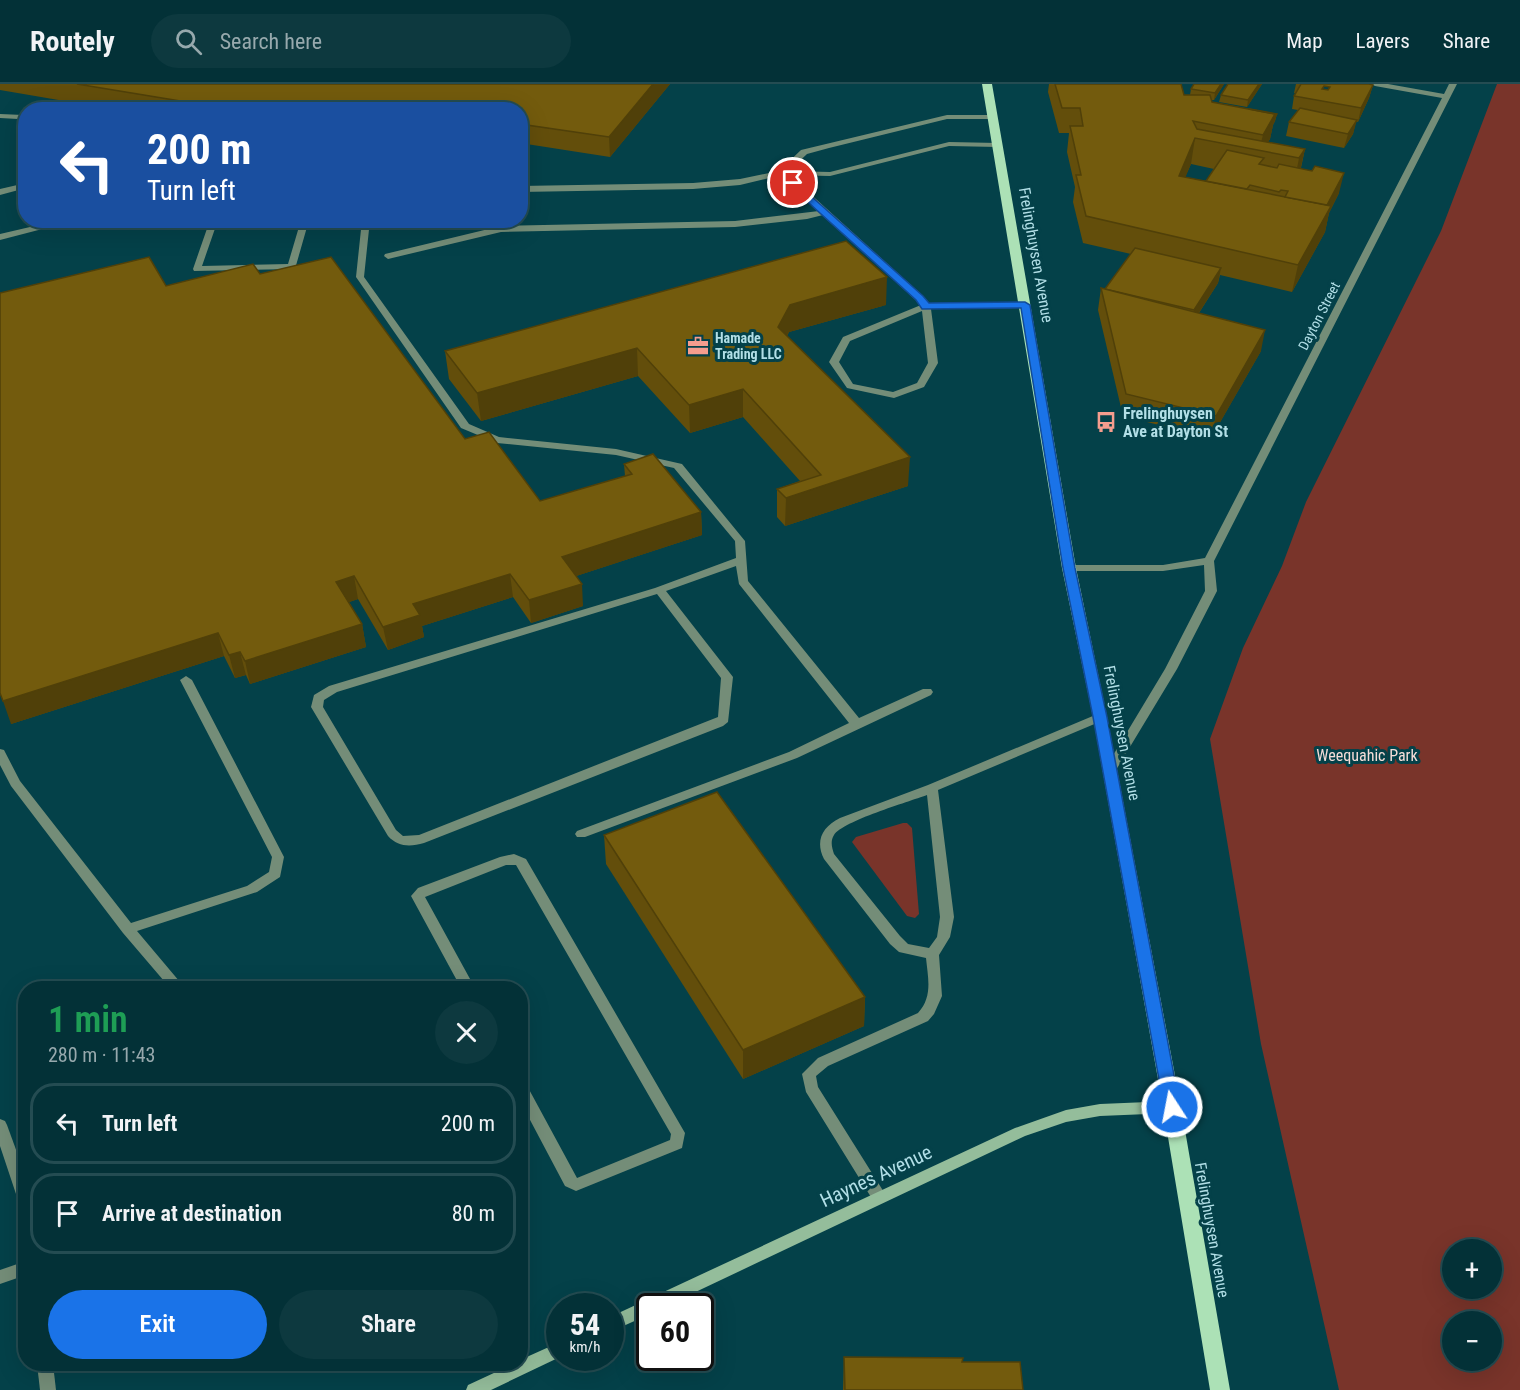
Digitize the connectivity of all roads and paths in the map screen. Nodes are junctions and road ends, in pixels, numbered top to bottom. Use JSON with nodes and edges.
{"nodes":[{"id":1,"x":987,"y":84,"type":"edge"},
{"id":2,"x":1375,"y":84,"type":"edge"},
{"id":3,"x":1453,"y":84,"type":"edge"},
{"id":4,"x":1448,"y":97,"type":"junction"},
{"id":5,"x":0,"y":116,"type":"edge"},
{"id":6,"x":18,"y":117,"type":"edge"},
{"id":7,"x":993,"y":117,"type":"junction"},
{"id":8,"x":998,"y":145,"type":"junction"},
{"id":9,"x":782,"y":173,"type":"junction"},
{"id":10,"x":18,"y":187,"type":"edge"},
{"id":11,"x":528,"y":189,"type":"edge"},
{"id":12,"x":0,"y":192,"type":"edge"},
{"id":13,"x":824,"y":212,"type":"junction"},
{"id":14,"x":39,"y":228,"type":"edge"},
{"id":15,"x":211,"y":228,"type":"edge"},
{"id":16,"x":303,"y":228,"type":"edge"},
{"id":17,"x":365,"y":228,"type":"edge"},
{"id":18,"x":0,"y":237,"type":"edge"},
{"id":19,"x":387,"y":256,"type":"dead end"},
{"id":20,"x":1025,"y":305,"type":"junction"},
{"id":21,"x":926,"y":306,"type":"junction"},
{"id":22,"x":742,"y":560,"type":"junction"},
{"id":23,"x":1209,"y":561,"type":"junction"},
{"id":24,"x":1069,"y":568,"type":"junction"},
{"id":25,"x":659,"y":590,"type":"junction"},
{"id":26,"x":186,"y":680,"type":"dead end"},
{"id":27,"x":927,"y":692,"type":"dead end"},
{"id":28,"x":1100,"y":717,"type":"junction"},
{"id":29,"x":856,"y":724,"type":"junction"},
{"id":30,"x":0,"y":753,"type":"edge"},
{"id":31,"x":1109,"y":772,"type":"junction"},
{"id":32,"x":932,"y":788,"type":"junction"},
{"id":33,"x":581,"y":834,"type":"dead end"},
{"id":34,"x":128,"y":929,"type":"junction"},
{"id":35,"x":932,"y":954,"type":"junction"},
{"id":36,"x":172,"y":981,"type":"edge"},
{"id":37,"x":464,"y":981,"type":"edge"},
{"id":38,"x":528,"y":1101,"type":"edge"},
{"id":39,"x":1172,"y":1107,"type":"junction"},
{"id":40,"x":0,"y":1125,"type":"edge"},
{"id":41,"x":18,"y":1177,"type":"edge"},
{"id":42,"x":879,"y":1197,"type":"junction"},
{"id":43,"x":18,"y":1271,"type":"edge"},
{"id":44,"x":0,"y":1277,"type":"edge"},
{"id":45,"x":624,"y":1318,"type":"edge"},
{"id":46,"x":546,"y":1356,"type":"edge"},
{"id":47,"x":528,"y":1364,"type":"edge"},
{"id":48,"x":46,"y":1371,"type":"edge"},
{"id":49,"x":514,"y":1371,"type":"edge"},
{"id":50,"x":48,"y":1390,"type":"edge"},
{"id":51,"x":474,"y":1390,"type":"edge"},
{"id":52,"x":1220,"y":1390,"type":"edge"}],
"edges":[{"from":1,"to":7,"type":"main road","name":"Frelinghuysen Avenue"},
{"from":2,"to":4,"type":"street"},
{"from":3,"to":4,"type":"street","name":"Dayton Street"},
{"from":4,"to":23,"type":"street","name":"Dayton Street"},
{"from":5,"to":6,"type":"street"},
{"from":7,"to":8,"type":"main road","name":"Frelinghuysen Avenue"},
{"from":7,"to":9,"type":"street"},
{"from":8,"to":9,"type":"street"},
{"from":8,"to":20,"type":"main road","name":"Frelinghuysen Avenue"},
{"from":9,"to":11,"type":"street"},
{"from":9,"to":13,"type":"street"},
{"from":10,"to":12,"type":"street"},
{"from":13,"to":19,"type":"street"},
{"from":13,"to":21,"type":"street"},
{"from":14,"to":18,"type":"street"},
{"from":15,"to":16,"type":"street"},
{"from":17,"to":22,"type":"street"},
{"from":20,"to":21,"type":"street"},
{"from":20,"to":24,"type":"main road","name":"Frelinghuysen Avenue"},
{"from":21,"to":21,"type":"street"},
{"from":22,"to":25,"type":"street"},
{"from":22,"to":29,"type":"street"},
{"from":23,"to":24,"type":"street"},
{"from":23,"to":31,"type":"street"},
{"from":24,"to":28,"type":"main road","name":"Frelinghuysen Avenue"},
{"from":25,"to":25,"type":"street"},
{"from":26,"to":34,"type":"street"},
{"from":27,"to":29,"type":"street"},
{"from":28,"to":31,"type":"main road","name":"Frelinghuysen Avenue"},
{"from":28,"to":32,"type":"street"},
{"from":29,"to":33,"type":"street"},
{"from":30,"to":34,"type":"street"},
{"from":31,"to":39,"type":"main road","name":"Frelinghuysen Avenue"},
{"from":32,"to":35,"type":"street"},
{"from":32,"to":35,"type":"street"},
{"from":34,"to":36,"type":"street"},
{"from":35,"to":42,"type":"street"},
{"from":37,"to":38,"type":"street"},
{"from":39,"to":42,"type":"main road","name":"Haynes Avenue"},
{"from":39,"to":52,"type":"main road","name":"Frelinghuysen Avenue"},
{"from":40,"to":41,"type":"street"},
{"from":42,"to":45,"type":"main road","name":"Haynes Avenue"},
{"from":43,"to":44,"type":"street"},
{"from":46,"to":47,"type":"main road"},
{"from":48,"to":50,"type":"street"},
{"from":49,"to":51,"type":"main road"}]}
